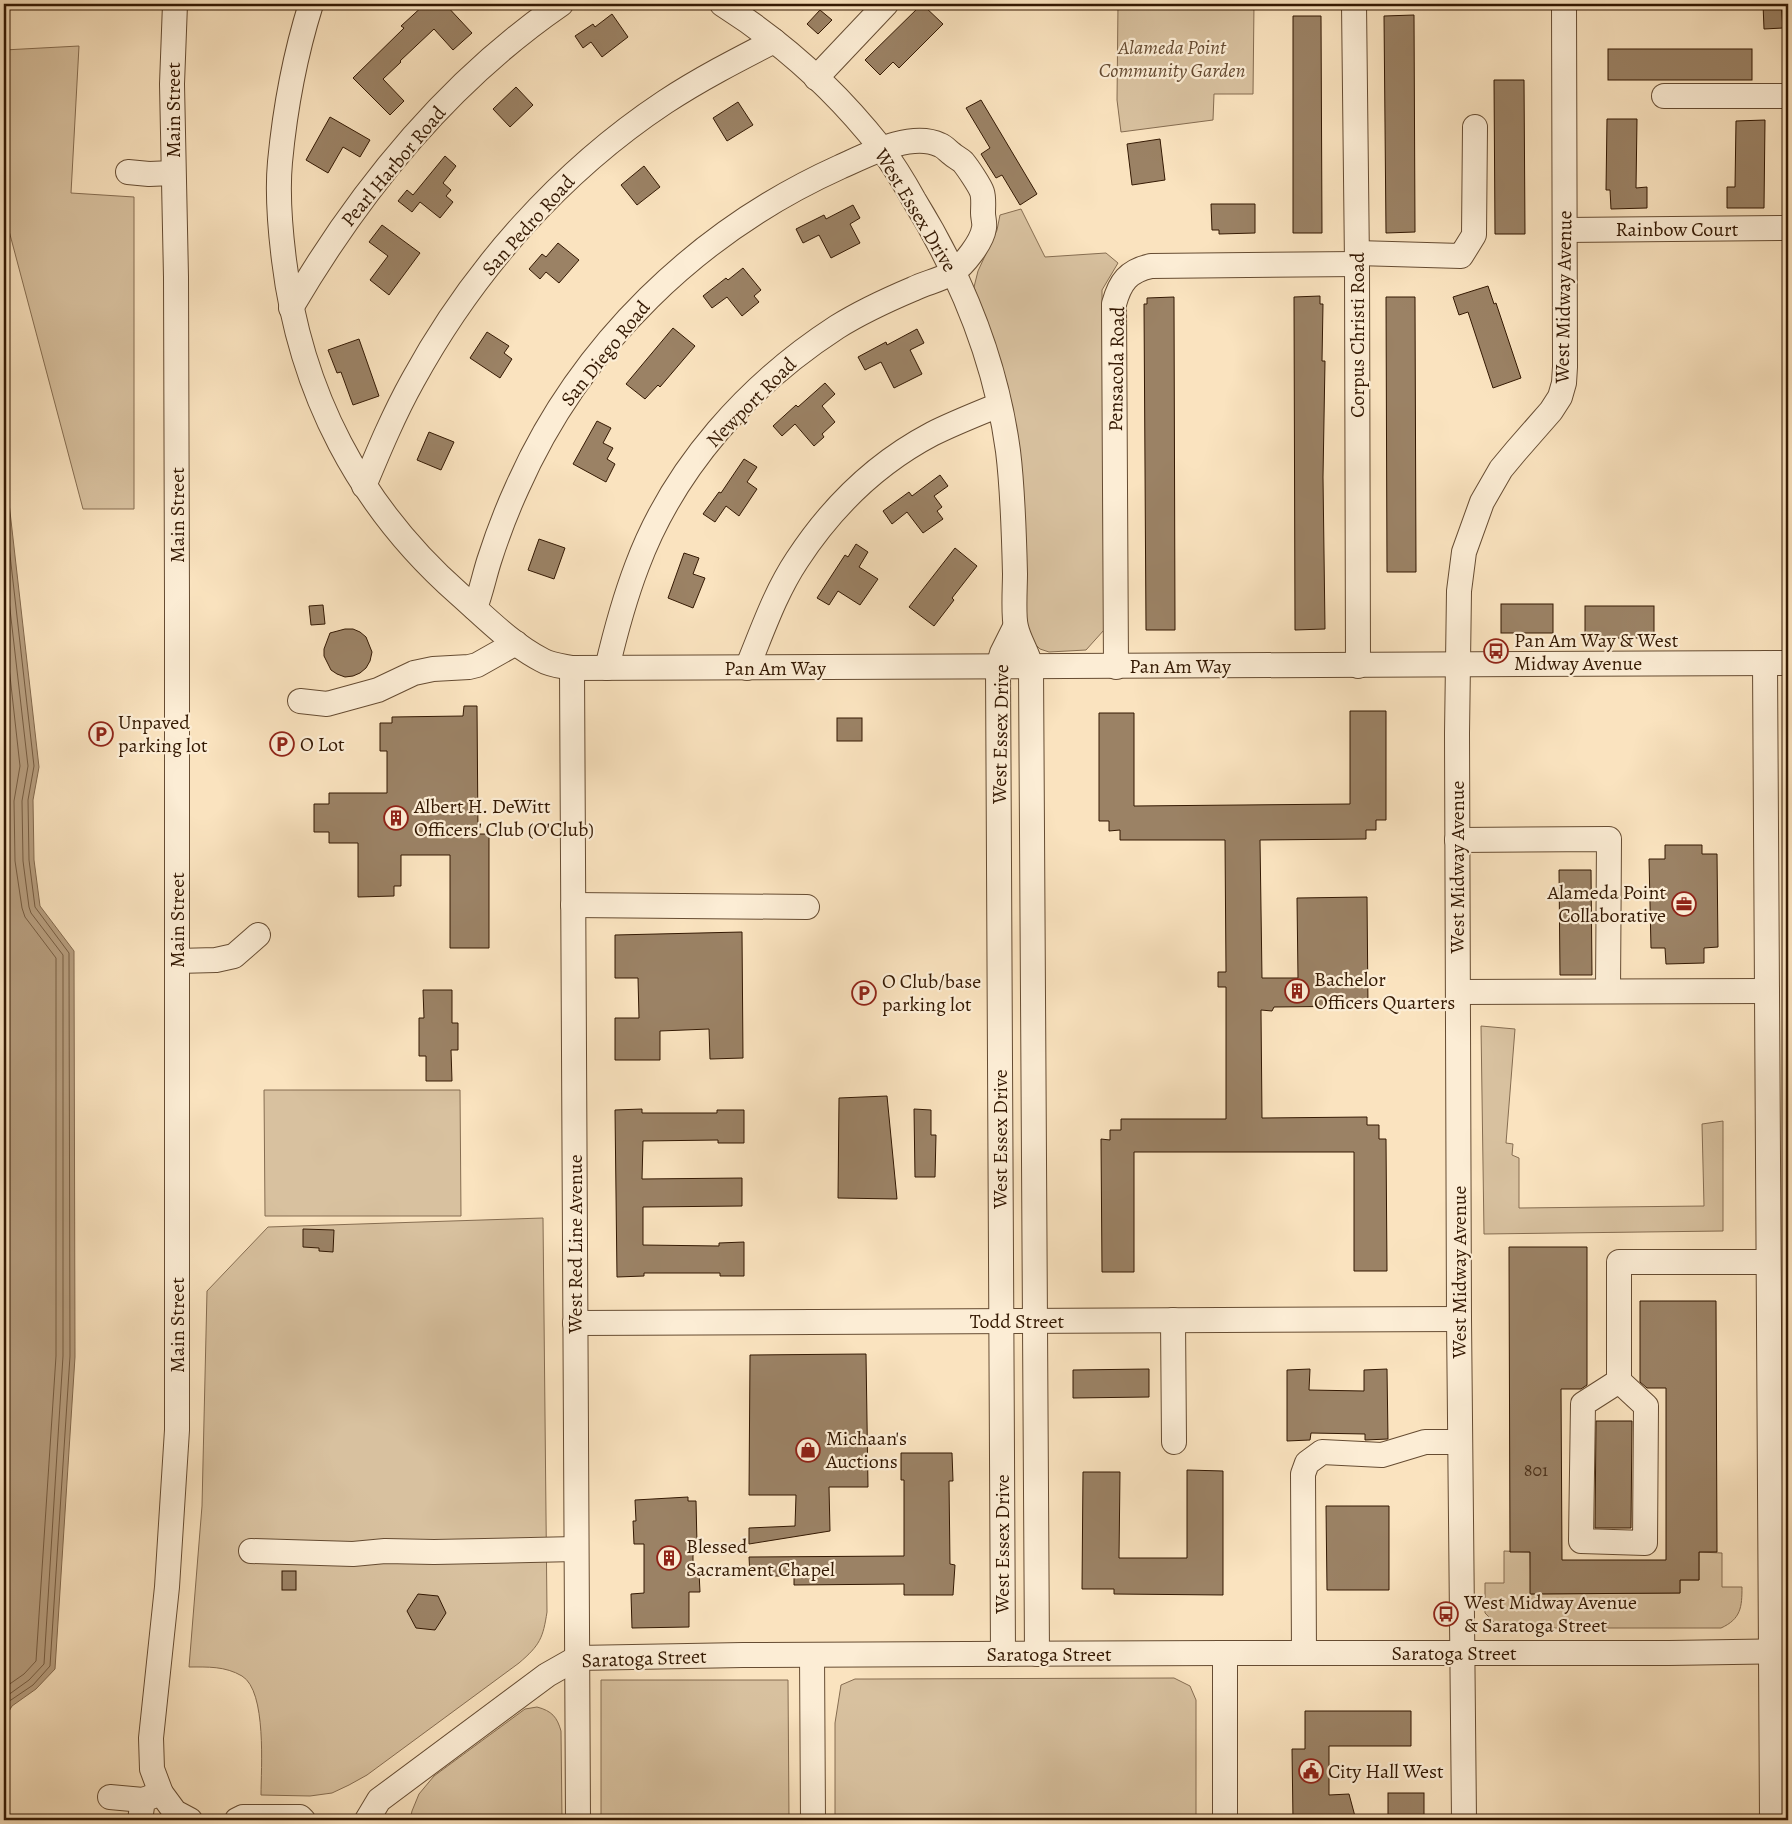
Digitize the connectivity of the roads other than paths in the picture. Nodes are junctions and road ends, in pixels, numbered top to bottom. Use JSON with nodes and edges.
{"nodes":[{"id":1,"x":175,"y":4,"type":"edge"},
{"id":2,"x":311,"y":4,"type":"edge"},
{"id":3,"x":561,"y":4,"type":"edge"},
{"id":4,"x":722,"y":4,"type":"edge"},
{"id":5,"x":886,"y":4,"type":"edge"},
{"id":6,"x":1354,"y":4,"type":"edge"},
{"id":7,"x":1564,"y":4,"type":"edge"},
{"id":8,"x":774,"y":41,"type":"junction"},
{"id":9,"x":816,"y":78,"type":"junction"},
{"id":10,"x":1664,"y":96,"type":"dead end"},
{"id":11,"x":1788,"y":96,"type":"edge"},
{"id":12,"x":1475,"y":127,"type":"dead end"},
{"id":13,"x":881,"y":149,"type":"junction"},
{"id":14,"x":128,"y":172,"type":"dead end"},
{"id":15,"x":173,"y":173,"type":"junction"},
{"id":16,"x":1788,"y":228,"type":"edge"},
{"id":17,"x":1565,"y":230,"type":"junction"},
{"id":18,"x":1357,"y":258,"type":"junction"},
{"id":19,"x":954,"y":272,"type":"junction"},
{"id":20,"x":291,"y":308,"type":"junction"},
{"id":21,"x":999,"y":405,"type":"junction"},
{"id":22,"x":364,"y":486,"type":"junction"},
{"id":23,"x":474,"y":608,"type":"junction"},
{"id":24,"x":1015,"y":627,"type":"junction"},
{"id":25,"x":516,"y":643,"type":"junction"},
{"id":26,"x":1777,"y":663,"type":"edge"},
{"id":27,"x":1116,"y":666,"type":"junction"},
{"id":28,"x":1358,"y":666,"type":"junction"},
{"id":29,"x":1457,"y":666,"type":"junction"},
{"id":30,"x":998,"y":667,"type":"junction"},
{"id":31,"x":1031,"y":667,"type":"junction"},
{"id":32,"x":572,"y":668,"type":"junction"},
{"id":33,"x":607,"y":668,"type":"junction"},
{"id":34,"x":747,"y":668,"type":"junction"},
{"id":35,"x":300,"y":700,"type":"dead end"},
{"id":36,"x":1457,"y":840,"type":"junction"},
{"id":37,"x":573,"y":905,"type":"junction"},
{"id":38,"x":807,"y":906,"type":"dead end"},
{"id":39,"x":1000,"y":906,"type":"junction"},
{"id":40,"x":1032,"y":907,"type":"junction"},
{"id":41,"x":258,"y":935,"type":"dead end"},
{"id":42,"x":177,"y":961,"type":"junction"},
{"id":43,"x":1458,"y":992,"type":"junction"},
{"id":44,"x":1608,"y":992,"type":"junction"},
{"id":45,"x":1767,"y":992,"type":"junction"},
{"id":46,"x":1000,"y":1085,"type":"junction"},
{"id":47,"x":1034,"y":1086,"type":"junction"},
{"id":48,"x":1768,"y":1262,"type":"junction"},
{"id":49,"x":1459,"y":1319,"type":"junction"},
{"id":50,"x":1173,"y":1320,"type":"junction"},
{"id":51,"x":1002,"y":1321,"type":"junction"},
{"id":52,"x":1035,"y":1321,"type":"junction"},
{"id":53,"x":575,"y":1322,"type":"junction"},
{"id":54,"x":1619,"y":1381,"type":"junction"},
{"id":55,"x":1174,"y":1442,"type":"dead end"},
{"id":56,"x":1460,"y":1442,"type":"junction"},
{"id":57,"x":576,"y":1549,"type":"junction"},
{"id":58,"x":251,"y":1551,"type":"dead end"},
{"id":59,"x":1779,"y":1651,"type":"edge"},
{"id":60,"x":1225,"y":1653,"type":"junction"},
{"id":61,"x":1304,"y":1653,"type":"junction"},
{"id":62,"x":1462,"y":1653,"type":"junction"},
{"id":63,"x":1003,"y":1654,"type":"junction"},
{"id":64,"x":1037,"y":1654,"type":"junction"},
{"id":65,"x":812,"y":1655,"type":"junction"},
{"id":66,"x":577,"y":1658,"type":"junction"},
{"id":67,"x":110,"y":1797,"type":"dead end"},
{"id":68,"x":148,"y":1804,"type":"edge"},
{"id":69,"x":190,"y":1820,"type":"edge"},
{"id":70,"x":237,"y":1820,"type":"edge"},
{"id":71,"x":303,"y":1820,"type":"edge"},
{"id":72,"x":367,"y":1820,"type":"edge"},
{"id":73,"x":578,"y":1820,"type":"edge"},
{"id":74,"x":813,"y":1820,"type":"edge"},
{"id":75,"x":1225,"y":1820,"type":"edge"},
{"id":76,"x":1464,"y":1820,"type":"edge"},
{"id":77,"x":1772,"y":1820,"type":"edge"}],
"edges":[{"from":1,"to":15,"type":"street","name":"Main Street"},
{"from":2,"to":20,"type":"street","name":"Pan Am Way"},
{"from":3,"to":20,"type":"street","name":"Pearl Harbor Road"},
{"from":4,"to":8,"type":"street","name":"West Essex Drive"},
{"from":5,"to":9,"type":"street"},
{"from":6,"to":18,"type":"street","name":"Corpus Christi Road"},
{"from":7,"to":17,"type":"street","name":"West Midway Avenue"},
{"from":8,"to":9,"type":"street","name":"West Essex Drive"},
{"from":8,"to":22,"type":"street","name":"San Pedro Road"},
{"from":9,"to":13,"type":"street","name":"West Essex Drive"},
{"from":10,"to":11,"type":"street"},
{"from":12,"to":18,"type":"street","name":"Pensacola Road"},
{"from":13,"to":19,"type":"street","name":"West Essex Drive"},
{"from":13,"to":19,"type":"street","name":"Newport Road"},
{"from":13,"to":23,"type":"street","name":"San Diego Road"},
{"from":14,"to":15,"type":"street"},
{"from":15,"to":42,"type":"street","name":"Main Street"},
{"from":16,"to":17,"type":"street","name":"Rainbow Court"},
{"from":17,"to":29,"type":"street","name":"West Midway Avenue"},
{"from":18,"to":27,"type":"street","name":"Pensacola Road"},
{"from":18,"to":28,"type":"street","name":"Corpus Christi Road"},
{"from":19,"to":21,"type":"street","name":"West Essex Drive"},
{"from":19,"to":33,"type":"street","name":"Newport Road"},
{"from":20,"to":22,"type":"street","name":"Pan Am Way"},
{"from":21,"to":24,"type":"street","name":"West Essex Drive"},
{"from":21,"to":34,"type":"street"},
{"from":22,"to":23,"type":"street","name":"Pan Am Way"},
{"from":23,"to":25,"type":"street","name":"Pan Am Way"},
{"from":24,"to":30,"type":"street","name":"West Essex Drive"},
{"from":24,"to":31,"type":"street","name":"West Essex Drive"},
{"from":25,"to":32,"type":"street","name":"Pan Am Way"},
{"from":25,"to":35,"type":"street"},
{"from":26,"to":29,"type":"street","name":"Pan Am Way"},
{"from":26,"to":45,"type":"street"},
{"from":27,"to":28,"type":"street","name":"Pan Am Way"},
{"from":27,"to":31,"type":"street","name":"Pan Am Way"},
{"from":28,"to":29,"type":"street","name":"Pan Am Way"},
{"from":29,"to":36,"type":"street","name":"West Midway Avenue"},
{"from":30,"to":31,"type":"street","name":"Pan Am Way"},
{"from":30,"to":34,"type":"street","name":"Pan Am Way"},
{"from":30,"to":39,"type":"street","name":"West Essex Drive"},
{"from":31,"to":40,"type":"street","name":"West Essex Drive"},
{"from":32,"to":33,"type":"street","name":"Pan Am Way"},
{"from":32,"to":37,"type":"street","name":"West Red Line Avenue"},
{"from":33,"to":34,"type":"street","name":"Pan Am Way"},
{"from":36,"to":43,"type":"street","name":"West Midway Avenue"},
{"from":36,"to":44,"type":"street"},
{"from":37,"to":38,"type":"street"},
{"from":37,"to":53,"type":"street","name":"West Red Line Avenue"},
{"from":39,"to":40,"type":"street"},
{"from":39,"to":46,"type":"street","name":"West Essex Drive"},
{"from":40,"to":47,"type":"street","name":"West Essex Drive"},
{"from":41,"to":42,"type":"street"},
{"from":42,"to":68,"type":"street","name":"Main Street"},
{"from":43,"to":44,"type":"street"},
{"from":43,"to":49,"type":"street","name":"West Midway Avenue"},
{"from":44,"to":45,"type":"street"},
{"from":45,"to":48,"type":"street"},
{"from":46,"to":47,"type":"street"},
{"from":46,"to":51,"type":"street","name":"West Essex Drive"},
{"from":47,"to":52,"type":"street","name":"West Essex Drive"},
{"from":48,"to":54,"type":"street"},
{"from":48,"to":59,"type":"street"},
{"from":49,"to":50,"type":"street","name":"Todd Street"},
{"from":49,"to":56,"type":"street","name":"West Midway Avenue"},
{"from":50,"to":52,"type":"street","name":"Todd Street"},
{"from":50,"to":55,"type":"street"},
{"from":51,"to":52,"type":"street","name":"Todd Street"},
{"from":51,"to":53,"type":"street","name":"Todd Street"},
{"from":51,"to":63,"type":"street","name":"West Essex Drive"},
{"from":52,"to":64,"type":"street","name":"West Essex Drive"},
{"from":53,"to":57,"type":"street","name":"West Red Line Avenue"},
{"from":54,"to":54,"type":"street"},
{"from":56,"to":61,"type":"street"},
{"from":56,"to":62,"type":"street","name":"West Midway Avenue"},
{"from":57,"to":58,"type":"street"},
{"from":57,"to":66,"type":"street","name":"West Red Line Avenue"},
{"from":59,"to":62,"type":"street","name":"Saratoga Street"},
{"from":59,"to":77,"type":"street"},
{"from":60,"to":61,"type":"street","name":"Saratoga Street"},
{"from":60,"to":64,"type":"street","name":"Saratoga Street"},
{"from":60,"to":75,"type":"street"},
{"from":61,"to":62,"type":"street","name":"Saratoga Street"},
{"from":62,"to":76,"type":"street","name":"West Midway Avenue"},
{"from":63,"to":64,"type":"street","name":"Saratoga Street"},
{"from":63,"to":65,"type":"street","name":"Saratoga Street"},
{"from":65,"to":66,"type":"street","name":"Saratoga Street"},
{"from":65,"to":74,"type":"street"},
{"from":66,"to":72,"type":"street","name":"Saratoga Street"},
{"from":66,"to":73,"type":"street","name":"West Red Line Avenue"},
{"from":67,"to":68,"type":"street"},
{"from":68,"to":69,"type":"street","name":"Main Street"},
{"from":70,"to":71,"type":"street"}]}
